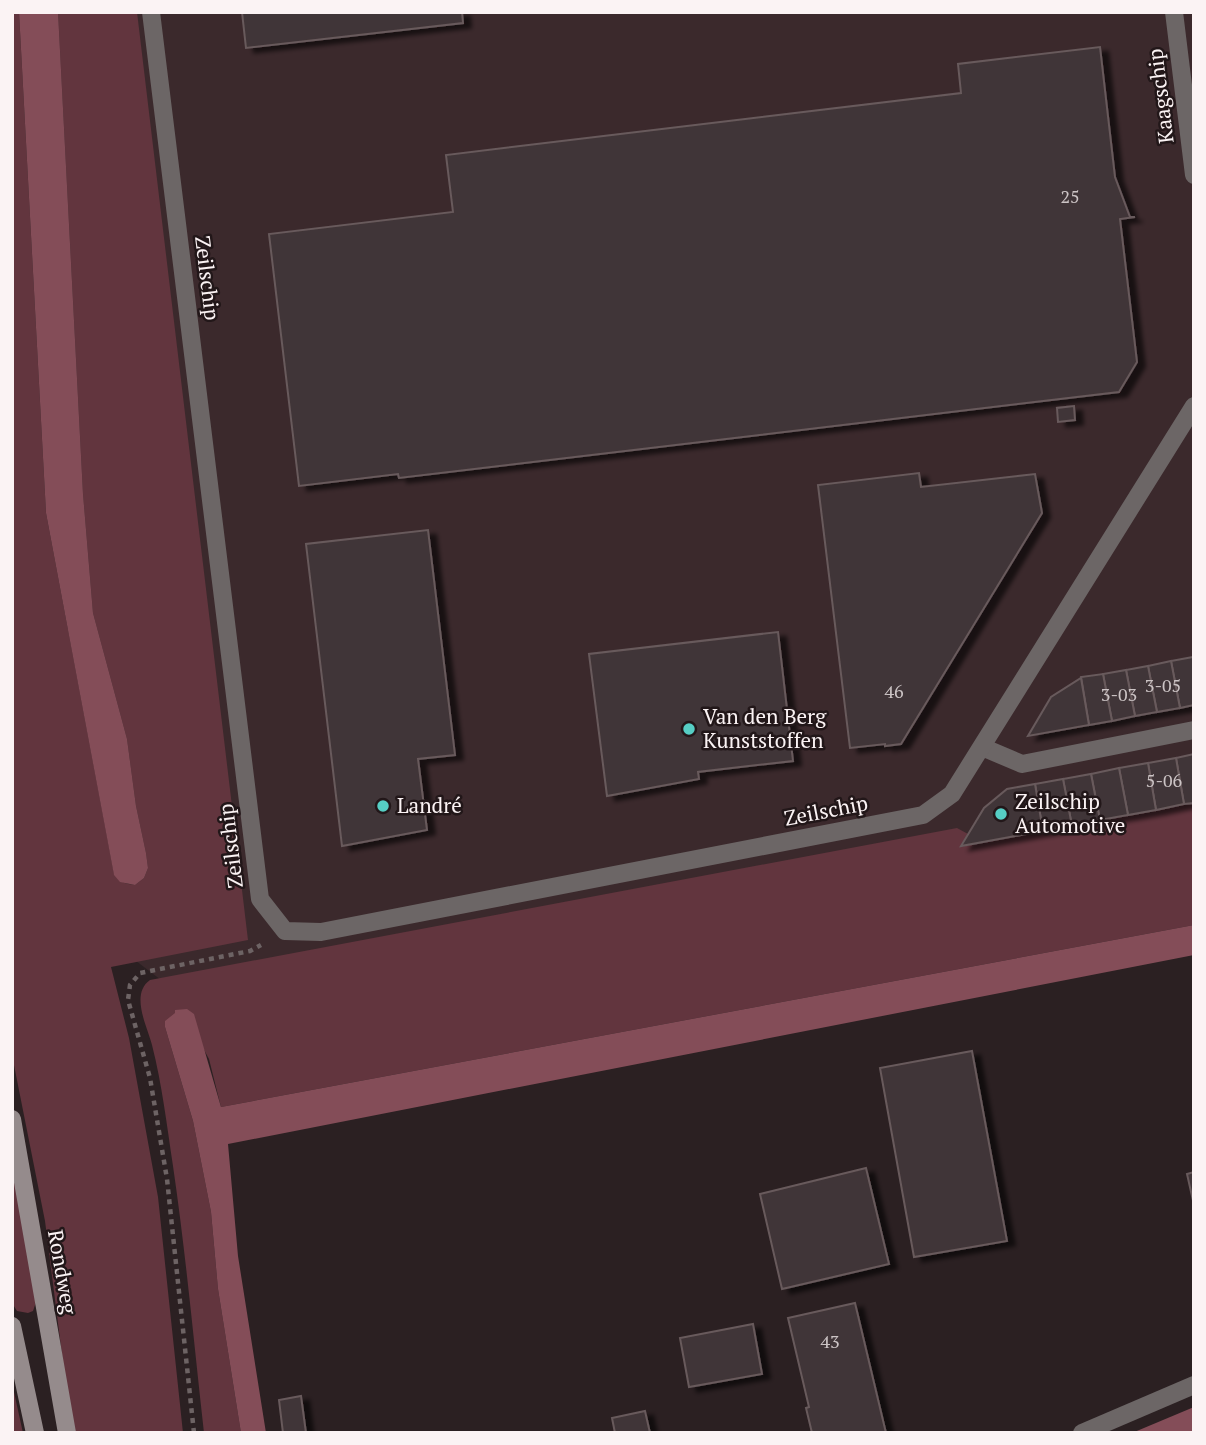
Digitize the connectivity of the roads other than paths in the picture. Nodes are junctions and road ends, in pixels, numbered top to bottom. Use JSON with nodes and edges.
{"nodes":[{"id":1,"x":151,"y":12,"type":"edge"},
{"id":2,"x":1174,"y":12,"type":"edge"},
{"id":3,"x":1194,"y":175,"type":"edge"},
{"id":4,"x":1194,"y":406,"type":"edge"},
{"id":5,"x":1194,"y":730,"type":"edge"},
{"id":6,"x":982,"y":747,"type":"junction"},
{"id":7,"x":12,"y":1119,"type":"edge"},
{"id":8,"x":12,"y":1326,"type":"edge"},
{"id":9,"x":1194,"y":1385,"type":"edge"},
{"id":10,"x":36,"y":1433,"type":"edge"},
{"id":11,"x":67,"y":1433,"type":"edge"},
{"id":12,"x":1083,"y":1433,"type":"edge"}],
"edges":[{"from":1,"to":6,"type":"street","name":"Zeilschip"},
{"from":2,"to":3,"type":"street","name":"Kaagschip"},
{"from":4,"to":6,"type":"street","name":"Zeilschip"},
{"from":5,"to":6,"type":"street"},
{"from":7,"to":11,"type":"main road","name":"Rondweg"},
{"from":8,"to":10,"type":"main road"},
{"from":9,"to":12,"type":"street"}]}
